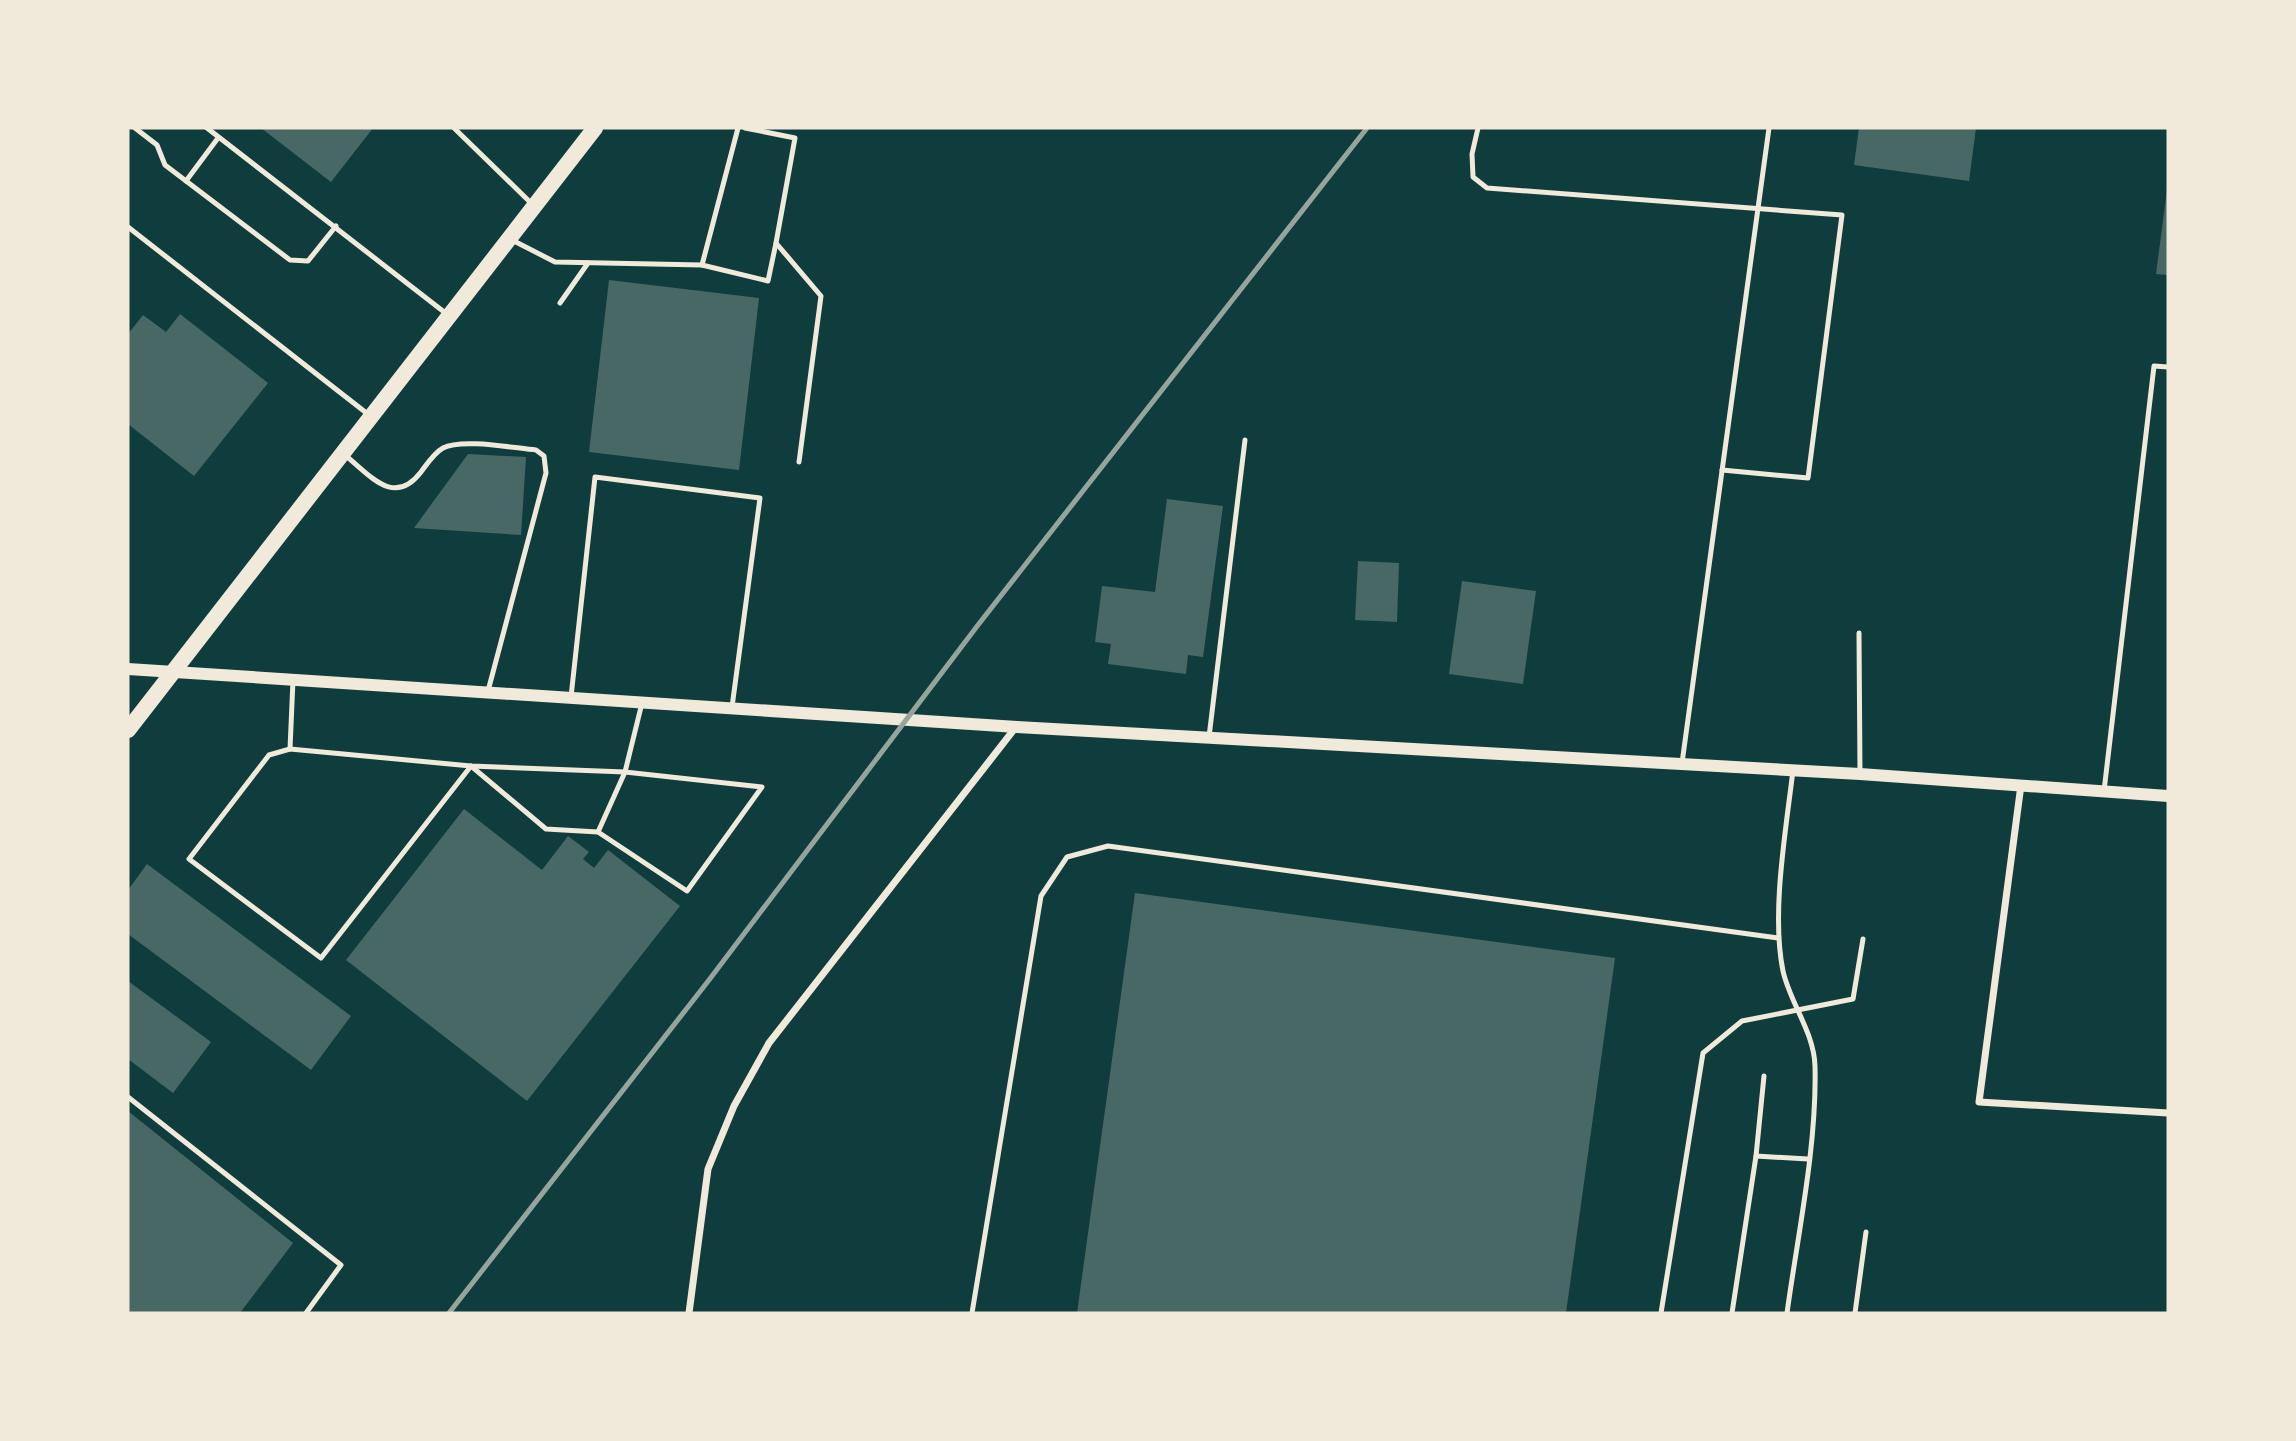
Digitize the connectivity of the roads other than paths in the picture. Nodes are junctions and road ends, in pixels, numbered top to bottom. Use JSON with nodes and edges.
{"nodes":[{"id":1,"x":135,"y":128,"type":"edge"},
{"id":2,"x":207,"y":128,"type":"edge"},
{"id":3,"x":454,"y":128,"type":"edge"},
{"id":4,"x":595,"y":128,"type":"edge"},
{"id":5,"x":738,"y":128,"type":"edge"},
{"id":6,"x":745,"y":128,"type":"edge"},
{"id":7,"x":1478,"y":128,"type":"edge"},
{"id":8,"x":1769,"y":128,"type":"edge"},
{"id":9,"x":218,"y":138,"type":"junction"},
{"id":10,"x":186,"y":181,"type":"junction"},
{"id":11,"x":534,"y":206,"type":"junction"},
{"id":12,"x":1758,"y":210,"type":"junction"},
{"id":13,"x":336,"y":226,"type":"junction"},
{"id":14,"x":128,"y":227,"type":"edge"},
{"id":15,"x":509,"y":239,"type":"junction"},
{"id":16,"x":776,"y":243,"type":"junction"},
{"id":17,"x":588,"y":262,"type":"junction"},
{"id":18,"x":702,"y":265,"type":"junction"},
{"id":19,"x":560,"y":303,"type":"dead end"},
{"id":20,"x":449,"y":316,"type":"junction"},
{"id":21,"x":2168,"y":367,"type":"edge"},
{"id":22,"x":372,"y":417,"type":"junction"},
{"id":23,"x":1245,"y":440,"type":"dead end"},
{"id":24,"x":343,"y":454,"type":"junction"},
{"id":25,"x":799,"y":462,"type":"dead end"},
{"id":26,"x":1722,"y":470,"type":"junction"},
{"id":27,"x":1859,"y":633,"type":"dead end"},
{"id":28,"x":128,"y":669,"type":"edge"},
{"id":29,"x":175,"y":671,"type":"junction"},
{"id":30,"x":293,"y":679,"type":"junction"},
{"id":31,"x":488,"y":692,"type":"junction"},
{"id":32,"x":571,"y":698,"type":"junction"},
{"id":33,"x":642,"y":703,"type":"junction"},
{"id":34,"x":732,"y":707,"type":"junction"},
{"id":35,"x":1017,"y":727,"type":"junction"},
{"id":36,"x":128,"y":730,"type":"edge"},
{"id":37,"x":1209,"y":737,"type":"junction"},
{"id":38,"x":290,"y":749,"type":"junction"},
{"id":39,"x":471,"y":765,"type":"junction"},
{"id":40,"x":1681,"y":765,"type":"junction"},
{"id":41,"x":1793,"y":771,"type":"junction"},
{"id":42,"x":625,"y":772,"type":"junction"},
{"id":43,"x":1860,"y":774,"type":"junction"},
{"id":44,"x":2021,"y":784,"type":"junction"},
{"id":45,"x":2104,"y":791,"type":"junction"},
{"id":46,"x":2168,"y":796,"type":"edge"},
{"id":47,"x":598,"y":832,"type":"junction"},
{"id":48,"x":1778,"y":938,"type":"junction"},
{"id":49,"x":1863,"y":939,"type":"dead end"},
{"id":50,"x":1798,"y":1011,"type":"junction"},
{"id":51,"x":1764,"y":1076,"type":"dead end"},
{"id":52,"x":128,"y":1097,"type":"edge"},
{"id":53,"x":2168,"y":1113,"type":"edge"},
{"id":54,"x":1756,"y":1156,"type":"junction"},
{"id":55,"x":1808,"y":1159,"type":"junction"},
{"id":56,"x":1867,"y":1231,"type":"dead end"},
{"id":57,"x":306,"y":1313,"type":"edge"},
{"id":58,"x":689,"y":1313,"type":"edge"},
{"id":59,"x":972,"y":1313,"type":"edge"},
{"id":60,"x":1661,"y":1313,"type":"edge"},
{"id":61,"x":1732,"y":1313,"type":"edge"},
{"id":62,"x":1787,"y":1313,"type":"edge"},
{"id":63,"x":1854,"y":1313,"type":"edge"}],
"edges":[{"from":1,"to":10,"type":"lane"},
{"from":2,"to":9,"type":"lane"},
{"from":3,"to":11,"type":"lane"},
{"from":4,"to":11,"type":"main road"},
{"from":5,"to":18,"type":"lane"},
{"from":6,"to":16,"type":"lane"},
{"from":7,"to":12,"type":"lane"},
{"from":8,"to":12,"type":"lane"},
{"from":9,"to":10,"type":"lane"},
{"from":9,"to":13,"type":"lane"},
{"from":10,"to":13,"type":"lane"},
{"from":11,"to":15,"type":"main road"},
{"from":12,"to":26,"type":"lane"},
{"from":12,"to":26,"type":"lane"},
{"from":13,"to":20,"type":"lane"},
{"from":14,"to":22,"type":"lane"},
{"from":15,"to":17,"type":"lane"},
{"from":15,"to":20,"type":"main road"},
{"from":16,"to":18,"type":"lane"},
{"from":16,"to":25,"type":"lane"},
{"from":17,"to":18,"type":"lane"},
{"from":17,"to":19,"type":"lane"},
{"from":20,"to":22,"type":"main road"},
{"from":21,"to":45,"type":"lane"},
{"from":22,"to":24,"type":"main road"},
{"from":23,"to":37,"type":"lane"},
{"from":24,"to":29,"type":"main road"},
{"from":24,"to":31,"type":"lane"},
{"from":26,"to":40,"type":"lane"},
{"from":27,"to":43,"type":"lane"},
{"from":28,"to":29,"type":"street"},
{"from":29,"to":30,"type":"street"},
{"from":29,"to":36,"type":"main road"},
{"from":30,"to":31,"type":"street"},
{"from":30,"to":38,"type":"lane"},
{"from":31,"to":32,"type":"street"},
{"from":32,"to":33,"type":"street"},
{"from":32,"to":34,"type":"lane"},
{"from":33,"to":34,"type":"street"},
{"from":33,"to":42,"type":"lane"},
{"from":34,"to":35,"type":"street"},
{"from":35,"to":37,"type":"street"},
{"from":35,"to":58,"type":"street"},
{"from":37,"to":40,"type":"street"},
{"from":38,"to":39,"type":"lane"},
{"from":38,"to":39,"type":"lane"},
{"from":39,"to":42,"type":"lane"},
{"from":39,"to":47,"type":"lane"},
{"from":40,"to":41,"type":"street"},
{"from":41,"to":43,"type":"street"},
{"from":41,"to":48,"type":"lane"},
{"from":42,"to":47,"type":"lane"},
{"from":42,"to":47,"type":"lane"},
{"from":43,"to":44,"type":"street"},
{"from":44,"to":45,"type":"street"},
{"from":44,"to":53,"type":"street"},
{"from":45,"to":46,"type":"street"},
{"from":48,"to":50,"type":"lane"},
{"from":48,"to":59,"type":"lane"},
{"from":49,"to":50,"type":"lane"},
{"from":50,"to":55,"type":"lane"},
{"from":50,"to":60,"type":"lane"},
{"from":51,"to":54,"type":"lane"},
{"from":52,"to":57,"type":"lane"},
{"from":54,"to":55,"type":"lane"},
{"from":54,"to":61,"type":"lane"},
{"from":55,"to":62,"type":"lane"},
{"from":56,"to":63,"type":"lane"}]}
